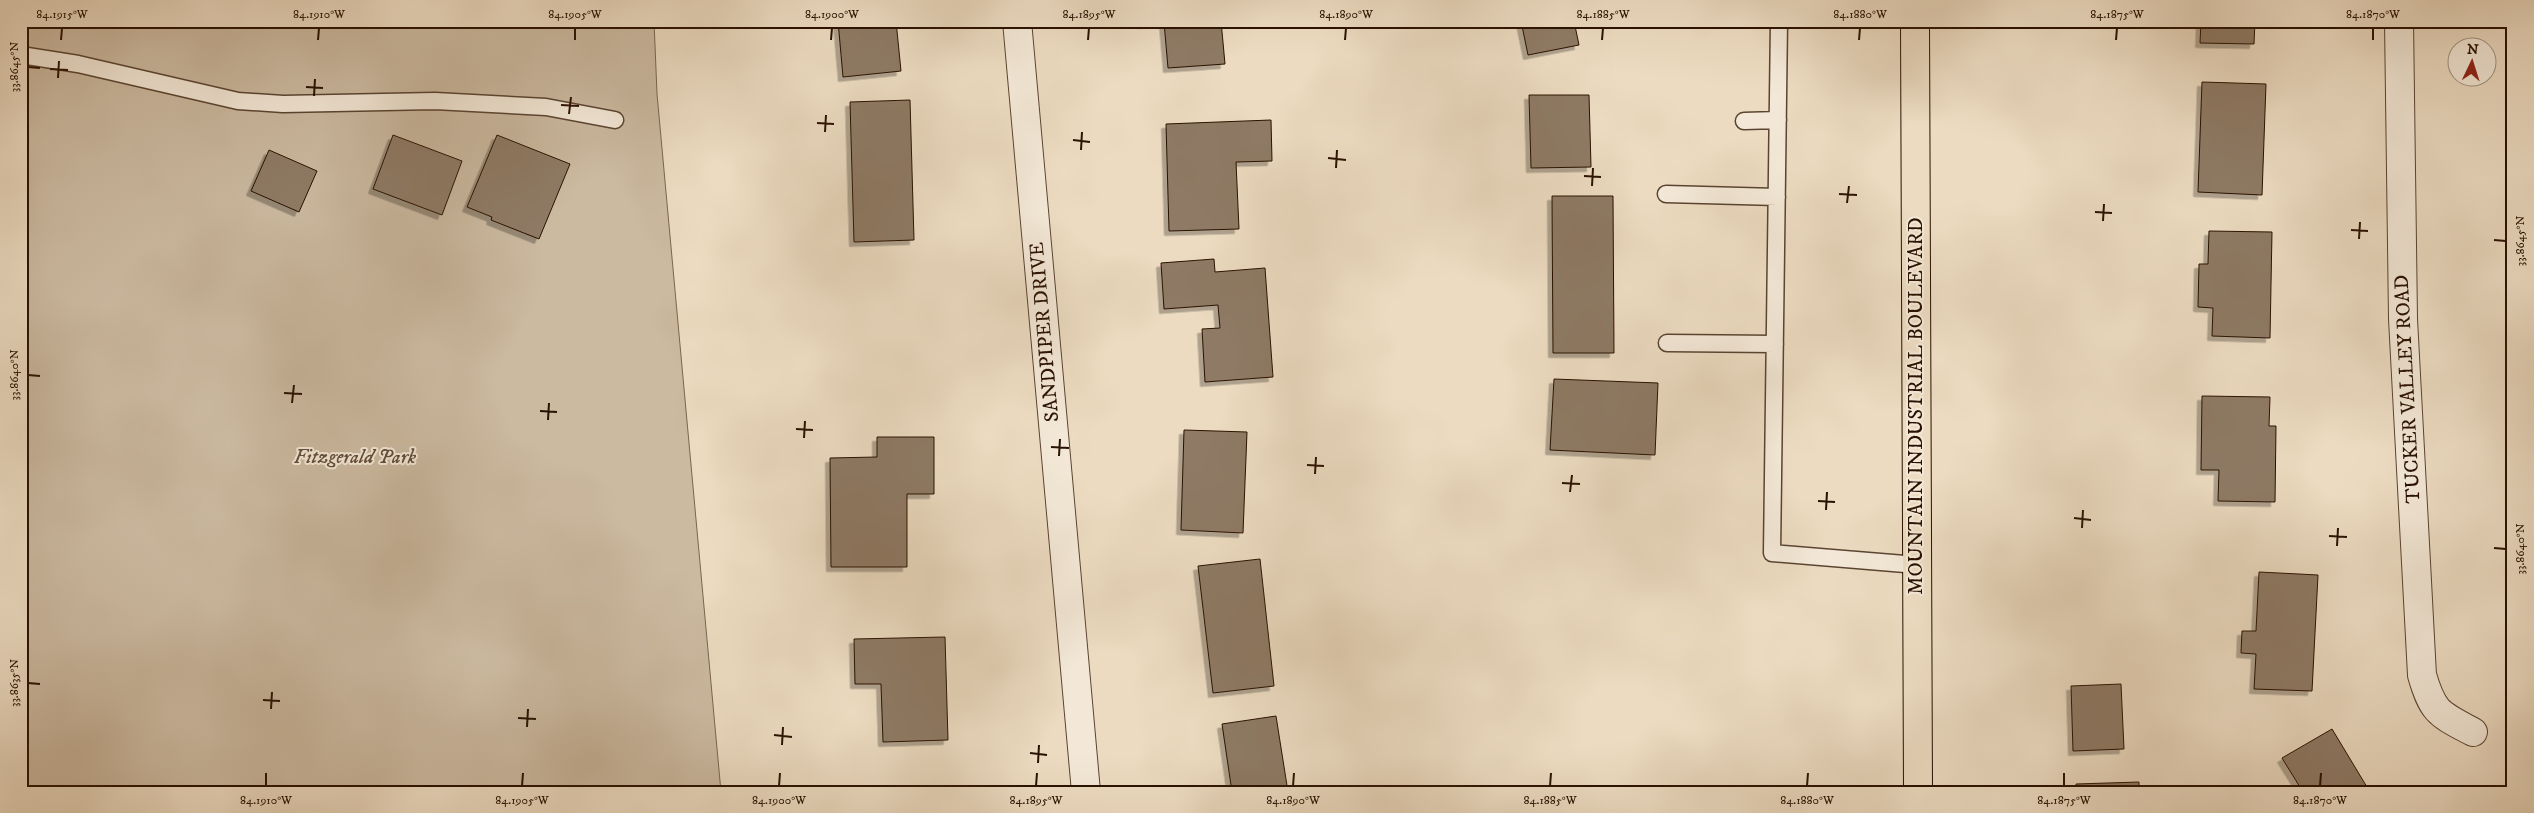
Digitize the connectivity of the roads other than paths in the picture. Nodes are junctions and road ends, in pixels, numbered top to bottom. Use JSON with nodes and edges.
{"nodes":[{"id":1,"x":1017,"y":21,"type":"edge"},
{"id":2,"x":1779,"y":21,"type":"edge"},
{"id":3,"x":1915,"y":21,"type":"edge"},
{"id":4,"x":2399,"y":21,"type":"edge"},
{"id":5,"x":21,"y":55,"type":"edge"},
{"id":6,"x":615,"y":120,"type":"dead end"},
{"id":7,"x":1778,"y":120,"type":"junction"},
{"id":8,"x":1744,"y":121,"type":"dead end"},
{"id":9,"x":1666,"y":194,"type":"dead end"},
{"id":10,"x":1777,"y":197,"type":"junction"},
{"id":11,"x":1667,"y":343,"type":"dead end"},
{"id":12,"x":1775,"y":344,"type":"junction"},
{"id":13,"x":1917,"y":565,"type":"junction"},
{"id":14,"x":2473,"y":732,"type":"dead end"},
{"id":15,"x":1086,"y":792,"type":"edge"},
{"id":16,"x":1918,"y":792,"type":"edge"}],
"edges":[{"from":1,"to":15,"type":"street","name":"SANDPIPER DRIVE"},
{"from":2,"to":7,"type":"lane"},
{"from":3,"to":13,"type":"main road","name":"MOUNTAIN INDUSTRIAL BOULEVARD"},
{"from":4,"to":14,"type":"street","name":"TUCKER VALLEY ROAD"},
{"from":5,"to":6,"type":"lane"},
{"from":7,"to":8,"type":"lane"},
{"from":7,"to":10,"type":"lane"},
{"from":9,"to":10,"type":"lane"},
{"from":10,"to":12,"type":"lane"},
{"from":11,"to":12,"type":"lane"},
{"from":12,"to":13,"type":"lane"},
{"from":13,"to":16,"type":"main road","name":"MOUNTAIN INDUSTRIAL BOULEVARD"}]}
